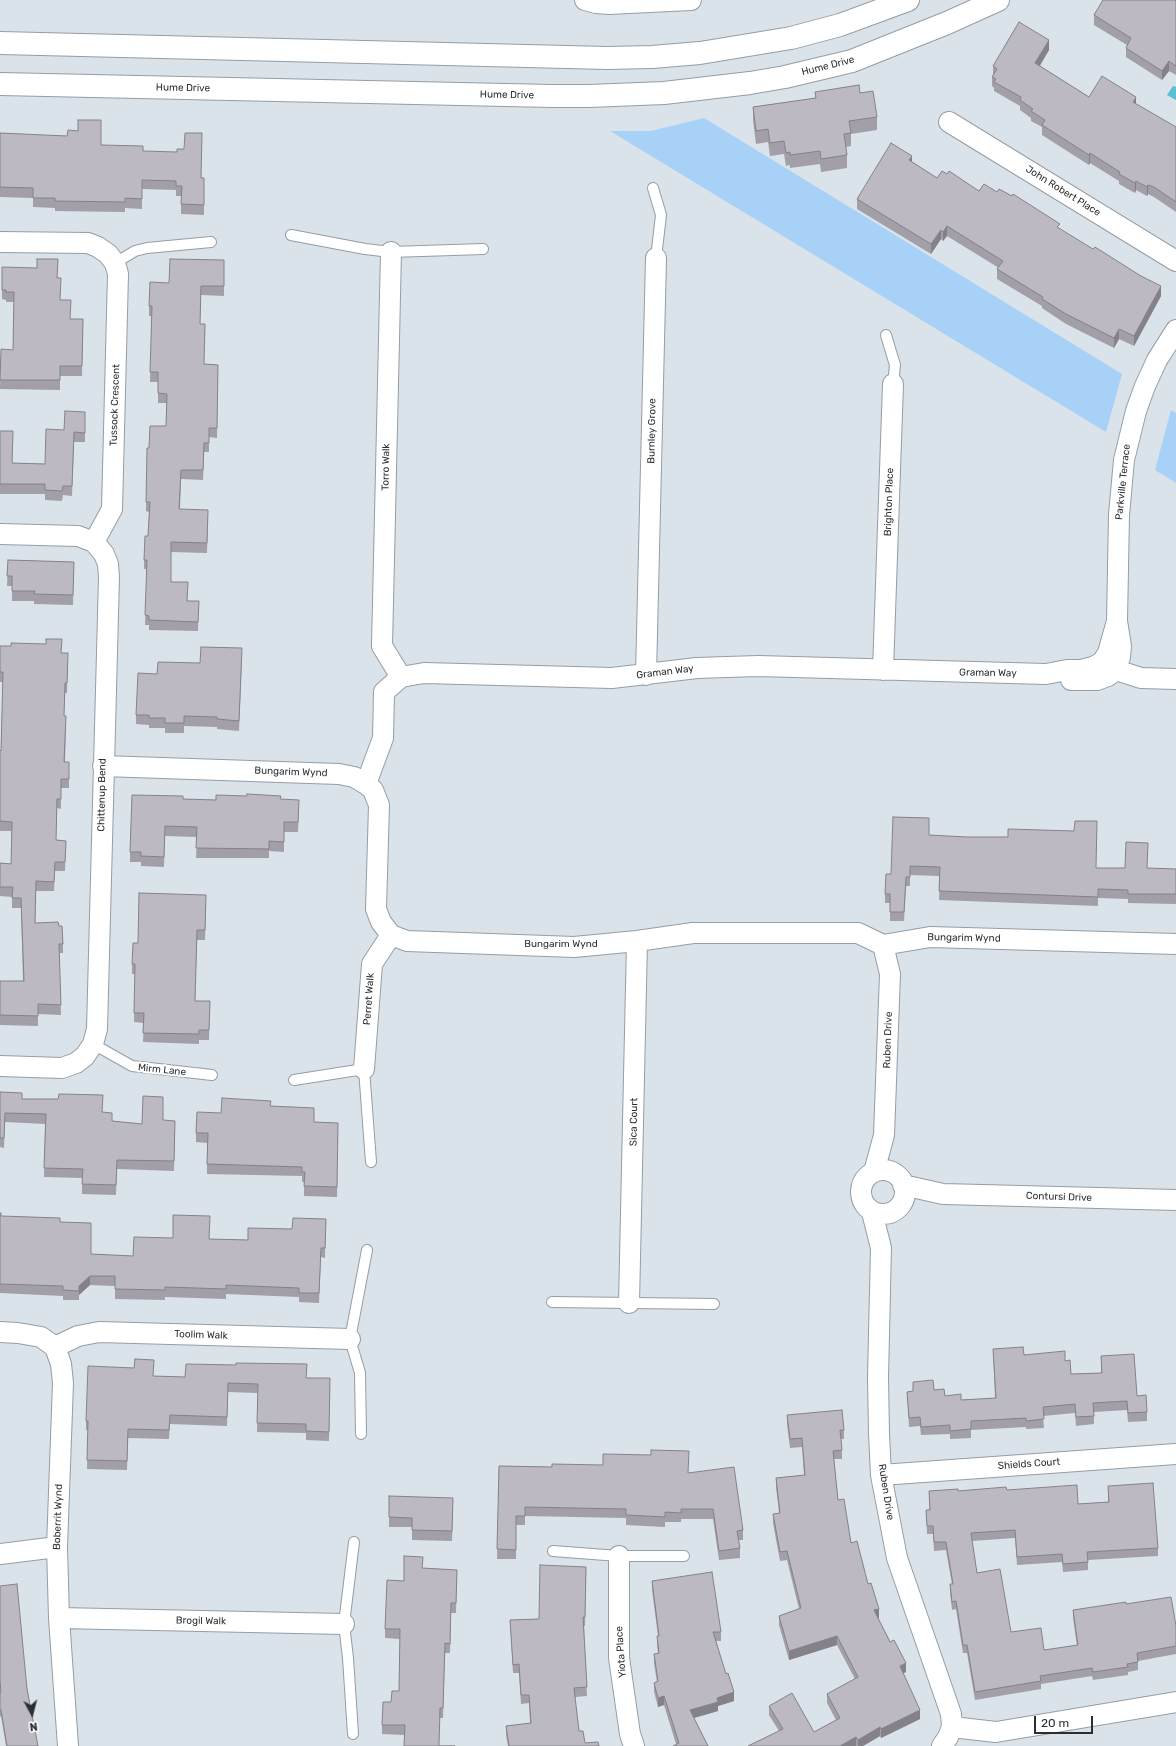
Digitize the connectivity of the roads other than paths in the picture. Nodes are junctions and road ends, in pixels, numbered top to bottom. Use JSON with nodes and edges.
{"nodes":[{"id":1,"x":585,"y":0,"type":"edge"},
{"id":2,"x":691,"y":0,"type":"edge"},
{"id":3,"x":908,"y":0,"type":"edge"},
{"id":4,"x":998,"y":0,"type":"edge"},
{"id":5,"x":0,"y":43,"type":"edge"},
{"id":6,"x":0,"y":84,"type":"edge"},
{"id":7,"x":949,"y":122,"type":"dead end"},
{"id":8,"x":652,"y":188,"type":"dead end"},
{"id":9,"x":291,"y":235,"type":"dead end"},
{"id":10,"x":0,"y":242,"type":"edge"},
{"id":11,"x":211,"y":242,"type":"dead end"},
{"id":12,"x":482,"y":249,"type":"dead end"},
{"id":13,"x":391,"y":252,"type":"junction"},
{"id":14,"x":656,"y":258,"type":"joint"},
{"id":15,"x":1176,"y":261,"type":"edge"},
{"id":16,"x":115,"y":263,"type":"junction"},
{"id":17,"x":1176,"y":330,"type":"edge"},
{"id":18,"x":886,"y":335,"type":"dead end"},
{"id":19,"x":893,"y":384,"type":"joint"},
{"id":20,"x":0,"y":534,"type":"edge"},
{"id":21,"x":94,"y":542,"type":"junction"},
{"id":22,"x":1109,"y":666,"type":"junction"},
{"id":23,"x":883,"y":670,"type":"junction"},
{"id":24,"x":646,"y":675,"type":"junction"},
{"id":25,"x":400,"y":677,"type":"junction"},
{"id":26,"x":1176,"y":679,"type":"edge"},
{"id":27,"x":103,"y":766,"type":"junction"},
{"id":28,"x":366,"y":784,"type":"junction"},
{"id":29,"x":391,"y":935,"type":"junction"},
{"id":30,"x":637,"y":941,"type":"junction"},
{"id":31,"x":1176,"y":944,"type":"edge"},
{"id":32,"x":883,"y":945,"type":"junction"},
{"id":33,"x":94,"y":1044,"type":"junction"},
{"id":34,"x":0,"y":1066,"type":"edge"},
{"id":35,"x":364,"y":1069,"type":"junction"},
{"id":36,"x":212,"y":1075,"type":"dead end"},
{"id":37,"x":294,"y":1080,"type":"dead end"},
{"id":38,"x":884,"y":1135,"type":"junction"},
{"id":39,"x":371,"y":1162,"type":"dead end"},
{"id":40,"x":874,"y":1172,"type":"junction"},
{"id":41,"x":892,"y":1197,"type":"junction"},
{"id":42,"x":1176,"y":1200,"type":"edge"},
{"id":43,"x":367,"y":1250,"type":"dead end"},
{"id":44,"x":552,"y":1302,"type":"dead end"},
{"id":45,"x":629,"y":1303,"type":"junction"},
{"id":46,"x":714,"y":1304,"type":"dead end"},
{"id":47,"x":0,"y":1332,"type":"edge"},
{"id":48,"x":350,"y":1339,"type":"junction"},
{"id":49,"x":55,"y":1347,"type":"junction"},
{"id":50,"x":361,"y":1434,"type":"dead end"},
{"id":51,"x":1176,"y":1454,"type":"edge"},
{"id":52,"x":881,"y":1475,"type":"junction"},
{"id":53,"x":354,"y":1542,"type":"dead end"},
{"id":54,"x":57,"y":1547,"type":"junction"},
{"id":55,"x":553,"y":1551,"type":"dead end"},
{"id":56,"x":0,"y":1554,"type":"edge"},
{"id":57,"x":619,"y":1556,"type":"junction"},
{"id":58,"x":684,"y":1556,"type":"dead end"},
{"id":59,"x":59,"y":1618,"type":"junction"},
{"id":60,"x":344,"y":1624,"type":"junction"},
{"id":61,"x":1176,"y":1702,"type":"edge"},
{"id":62,"x":952,"y":1727,"type":"junction"},
{"id":63,"x":353,"y":1734,"type":"dead end"},
{"id":64,"x":68,"y":1746,"type":"edge"},
{"id":65,"x":634,"y":1746,"type":"edge"},
{"id":66,"x":942,"y":1746,"type":"edge"}],
"edges":[{"from":1,"to":2,"type":"street"},
{"from":3,"to":5,"type":"street"},
{"from":4,"to":6,"type":"street","name":"Hume Drive"},
{"from":7,"to":15,"type":"street","name":"John Robert Place"},
{"from":8,"to":14,"type":"lane","name":"Burnley Grove"},
{"from":9,"to":13,"type":"lane"},
{"from":10,"to":16,"type":"street"},
{"from":11,"to":16,"type":"lane"},
{"from":12,"to":13,"type":"lane"},
{"from":13,"to":25,"type":"street","name":"Torro Walk"},
{"from":14,"to":24,"type":"street","name":"Burnley Grove"},
{"from":16,"to":21,"type":"street","name":"Tussock Crescent"},
{"from":17,"to":22,"type":"street","name":"Parkville Terrace"},
{"from":18,"to":19,"type":"lane","name":"Brighton Place"},
{"from":19,"to":23,"type":"street","name":"Brighton Place"},
{"from":20,"to":21,"type":"street"},
{"from":21,"to":27,"type":"street","name":"Chittenup Bend"},
{"from":22,"to":23,"type":"street","name":"Graman Way"},
{"from":22,"to":26,"type":"street"},
{"from":23,"to":24,"type":"street","name":"Graman Way"},
{"from":24,"to":25,"type":"street","name":"Graman Way"},
{"from":25,"to":28,"type":"street"},
{"from":27,"to":28,"type":"street","name":"Bungarim Wynd"},
{"from":27,"to":33,"type":"street","name":"Chittenup Bend"},
{"from":28,"to":29,"type":"street"},
{"from":29,"to":30,"type":"street","name":"Bungarim Wynd"},
{"from":29,"to":35,"type":"street","name":"Perret Walk"},
{"from":30,"to":32,"type":"street","name":"Bungarim Wynd"},
{"from":30,"to":45,"type":"street","name":"Sica Court"},
{"from":31,"to":32,"type":"street","name":"Bungarim Wynd"},
{"from":32,"to":38,"type":"street","name":"Ruben Drive"},
{"from":33,"to":34,"type":"street"},
{"from":33,"to":36,"type":"lane","name":"Mirm Lane"},
{"from":35,"to":37,"type":"lane"},
{"from":35,"to":39,"type":"lane","name":"Perret Walk"},
{"from":38,"to":40,"type":"street","name":"Ruben Drive"},
{"from":38,"to":41,"type":"street","name":"Ruben Drive"},
{"from":40,"to":41,"type":"street","name":"Contursi Drive"},
{"from":40,"to":41,"type":"street"},
{"from":41,"to":42,"type":"street","name":"Contursi Drive"},
{"from":41,"to":52,"type":"street","name":"Ruben Drive"},
{"from":43,"to":48,"type":"lane"},
{"from":44,"to":45,"type":"lane"},
{"from":45,"to":46,"type":"lane"},
{"from":47,"to":49,"type":"street"},
{"from":48,"to":49,"type":"street","name":"Toolim Walk"},
{"from":48,"to":50,"type":"lane"},
{"from":49,"to":54,"type":"street","name":"Boberrit Wynd"},
{"from":51,"to":52,"type":"street","name":"Shields Court"},
{"from":52,"to":62,"type":"street","name":"Ruben Drive"},
{"from":53,"to":60,"type":"lane"},
{"from":54,"to":56,"type":"street"},
{"from":54,"to":59,"type":"street","name":"Boberrit Wynd"},
{"from":55,"to":57,"type":"lane"},
{"from":57,"to":58,"type":"lane"},
{"from":57,"to":65,"type":"street","name":"Yiota Place"},
{"from":59,"to":60,"type":"street","name":"Brogil Walk"},
{"from":59,"to":64,"type":"street","name":"Boberrit Wynd"},
{"from":60,"to":63,"type":"lane"},
{"from":61,"to":62,"type":"street"},
{"from":62,"to":66,"type":"street"}]}
